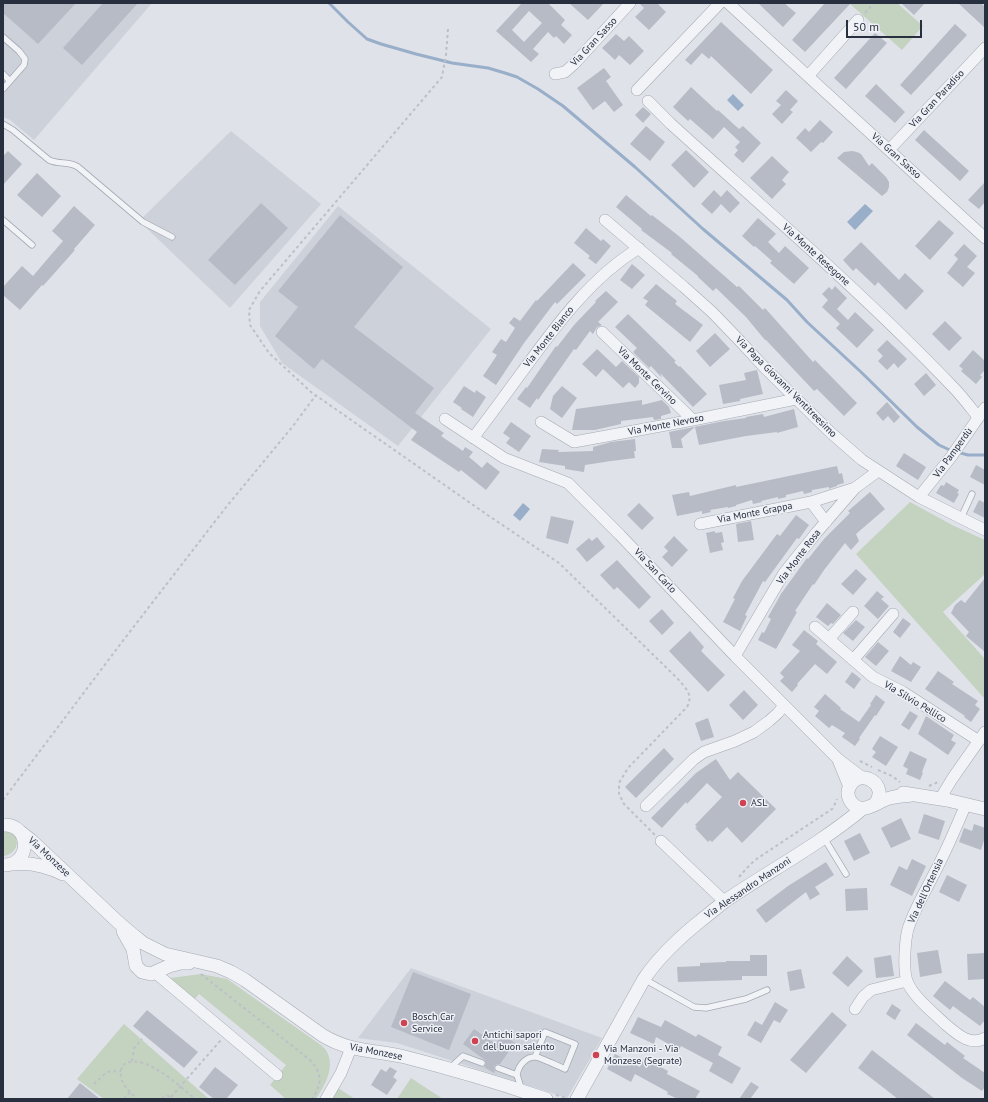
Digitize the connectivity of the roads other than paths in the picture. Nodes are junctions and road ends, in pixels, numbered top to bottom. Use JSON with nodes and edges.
{"nodes":[{"id":1,"x":630,"y":3,"type":"edge"},
{"id":2,"x":720,"y":3,"type":"edge"},
{"id":3,"x":728,"y":3,"type":"edge"},
{"id":4,"x":858,"y":20,"type":"road end"},
{"id":5,"x":3,"y":37,"type":"edge"},
{"id":6,"x":985,"y":48,"type":"edge"},
{"id":7,"x":3,"y":74,"type":"edge"},
{"id":8,"x":555,"y":74,"type":"dead end"},
{"id":9,"x":808,"y":76,"type":"junction"},
{"id":10,"x":10,"y":81,"type":"junction"},
{"id":11,"x":3,"y":89,"type":"edge"},
{"id":12,"x":637,"y":90,"type":"dead end"},
{"id":13,"x":648,"y":101,"type":"dead end"},
{"id":14,"x":3,"y":124,"type":"edge"},
{"id":15,"x":889,"y":150,"type":"junction"},
{"id":16,"x":3,"y":220,"type":"edge"},
{"id":17,"x":605,"y":220,"type":"dead end"},
{"id":18,"x":984,"y":236,"type":"edge"},
{"id":19,"x":172,"y":237,"type":"dead end"},
{"id":20,"x":32,"y":246,"type":"dead end"},
{"id":21,"x":639,"y":248,"type":"junction"},
{"id":22,"x":602,"y":332,"type":"dead end"},
{"id":23,"x":796,"y":399,"type":"junction"},
{"id":24,"x":982,"y":412,"type":"edge"},
{"id":25,"x":445,"y":419,"type":"dead end"},
{"id":26,"x":693,"y":420,"type":"junction"},
{"id":27,"x":541,"y":422,"type":"dead end"},
{"id":28,"x":473,"y":438,"type":"junction"},
{"id":29,"x":878,"y":471,"type":"junction"},
{"id":30,"x":855,"y":488,"type":"junction"},
{"id":31,"x":972,"y":494,"type":"dead end"},
{"id":32,"x":919,"y":497,"type":"junction"},
{"id":33,"x":811,"y":502,"type":"junction"},
{"id":34,"x":961,"y":518,"type":"junction"},
{"id":35,"x":826,"y":522,"type":"junction"},
{"id":36,"x":700,"y":524,"type":"dead end"},
{"id":37,"x":985,"y":530,"type":"edge"},
{"id":38,"x":853,"y":612,"type":"dead end"},
{"id":39,"x":893,"y":614,"type":"dead end"},
{"id":40,"x":815,"y":627,"type":"dead end"},
{"id":41,"x":829,"y":639,"type":"junction"},
{"id":42,"x":735,"y":656,"type":"junction"},
{"id":43,"x":853,"y":660,"type":"junction"},
{"id":44,"x":784,"y":705,"type":"junction"},
{"id":45,"x":982,"y":737,"type":"edge"},
{"id":46,"x":838,"y":759,"type":"junction"},
{"id":47,"x":863,"y":778,"type":"junction"},
{"id":48,"x":849,"y":787,"type":"junction"},
{"id":49,"x":878,"y":787,"type":"junction"},
{"id":50,"x":911,"y":796,"type":"junction"},
{"id":51,"x":940,"y":799,"type":"junction"},
{"id":52,"x":966,"y":804,"type":"junction"},
{"id":53,"x":646,"y":806,"type":"dead end"},
{"id":54,"x":863,"y":806,"type":"junction"},
{"id":55,"x":985,"y":809,"type":"edge"},
{"id":56,"x":3,"y":814,"type":"edge"},
{"id":57,"x":11,"y":827,"type":"edge"},
{"id":58,"x":826,"y":836,"type":"junction"},
{"id":59,"x":661,"y":841,"type":"road end"},
{"id":60,"x":6,"y":865,"type":"edge"},
{"id":61,"x":846,"y":874,"type":"dead end"},
{"id":62,"x":79,"y":885,"type":"junction"},
{"id":63,"x":724,"y":902,"type":"junction"},
{"id":64,"x":119,"y":923,"type":"junction"},
{"id":65,"x":155,"y":949,"type":"junction"},
{"id":66,"x":135,"y":960,"type":"junction"},
{"id":67,"x":198,"y":968,"type":"junction"},
{"id":68,"x":156,"y":971,"type":"junction"},
{"id":69,"x":644,"y":979,"type":"junction"},
{"id":70,"x":907,"y":982,"type":"junction"},
{"id":71,"x":767,"y":990,"type":"dead end"},
{"id":72,"x":855,"y":1009,"type":"dead end"},
{"id":73,"x":985,"y":1038,"type":"edge"},
{"id":74,"x":351,"y":1048,"type":"junction"},
{"id":75,"x":536,"y":1057,"type":"junction"},
{"id":76,"x":482,"y":1063,"type":"dead end"},
{"id":77,"x":449,"y":1068,"type":"junction"},
{"id":78,"x":498,"y":1068,"type":"dead end"},
{"id":79,"x":278,"y":1074,"type":"dead end"},
{"id":80,"x":517,"y":1075,"type":"junction"},
{"id":81,"x":522,"y":1091,"type":"junction"},
{"id":82,"x":326,"y":1099,"type":"edge"},
{"id":83,"x":546,"y":1099,"type":"edge"},
{"id":84,"x":577,"y":1099,"type":"edge"}],
"edges":[{"from":1,"to":8,"type":"street","name":"Via Gran Sasso"},
{"from":2,"to":12,"type":"street"},
{"from":3,"to":9,"type":"street","name":"Via Gran Sasso"},
{"from":4,"to":9,"type":"street"},
{"from":5,"to":10,"type":"lane"},
{"from":6,"to":15,"type":"street","name":"Via Gran Paradiso"},
{"from":7,"to":10,"type":"lane"},
{"from":9,"to":15,"type":"street","name":"Via Gran Sasso"},
{"from":10,"to":11,"type":"lane"},
{"from":13,"to":24,"type":"street","name":"Via Monte Resegone"},
{"from":14,"to":19,"type":"lane"},
{"from":15,"to":18,"type":"street","name":"Via Gran Sasso"},
{"from":16,"to":20,"type":"lane"},
{"from":17,"to":21,"type":"street","name":"Via Papa Giovanni Ventitreesimo"},
{"from":21,"to":23,"type":"street","name":"Via Papa Giovanni Ventitreesimo"},
{"from":21,"to":28,"type":"street","name":"Via Monte Bianco"},
{"from":22,"to":26,"type":"street","name":"Via Monte Cervino"},
{"from":23,"to":26,"type":"street","name":"Via Monte Nevoso"},
{"from":23,"to":29,"type":"street","name":"Via Papa Giovanni Ventitreesimo"},
{"from":24,"to":32,"type":"street","name":"Via Pamperdù"},
{"from":25,"to":28,"type":"street","name":"Via San Carlo"},
{"from":26,"to":27,"type":"street","name":"Via Monte Nevoso"},
{"from":28,"to":42,"type":"street","name":"Via San Carlo"},
{"from":29,"to":30,"type":"street","name":"Via Monte Rosa"},
{"from":29,"to":32,"type":"street","name":"Via Papa Giovanni Ventitreesimo"},
{"from":30,"to":33,"type":"street","name":"Via Monte Grappa"},
{"from":30,"to":35,"type":"street","name":"Via Monte Rosa"},
{"from":31,"to":34,"type":"lane"},
{"from":32,"to":34,"type":"street","name":"Via Papa Giovanni Ventitreesimo"},
{"from":33,"to":35,"type":"street"},
{"from":33,"to":36,"type":"street","name":"Via Monte Grappa"},
{"from":34,"to":37,"type":"street","name":"Via Papa Giovanni Ventitreesimo"},
{"from":35,"to":42,"type":"street","name":"Via Monte Rosa"},
{"from":38,"to":41,"type":"street"},
{"from":39,"to":43,"type":"street"},
{"from":40,"to":41,"type":"street","name":"Via Silvio Pellico"},
{"from":41,"to":43,"type":"street","name":"Via Silvio Pellico"},
{"from":42,"to":44,"type":"street","name":"Via San Carlo"},
{"from":43,"to":45,"type":"street","name":"Via Silvio Pellico"},
{"from":44,"to":46,"type":"street","name":"Via San Carlo"},
{"from":44,"to":53,"type":"street"},
{"from":45,"to":51,"type":"street"},
{"from":46,"to":47,"type":"street","name":"Via San Carlo"},
{"from":46,"to":48,"type":"street","name":"Via San Carlo"},
{"from":47,"to":48,"type":"street"},
{"from":47,"to":49,"type":"street"},
{"from":48,"to":54,"type":"street"},
{"from":49,"to":50,"type":"street"},
{"from":49,"to":54,"type":"street"},
{"from":50,"to":51,"type":"street"},
{"from":50,"to":54,"type":"street"},
{"from":51,"to":52,"type":"street"},
{"from":52,"to":55,"type":"street"},
{"from":52,"to":70,"type":"street","name":"Via dell'Ortensia"},
{"from":54,"to":58,"type":"street","name":"Via Alessandro Manzoni"},
{"from":56,"to":57,"type":"street","name":"Via Monzese"},
{"from":57,"to":60,"type":"street"},
{"from":57,"to":62,"type":"street","name":"Via Monzese"},
{"from":58,"to":61,"type":"lane"},
{"from":58,"to":63,"type":"street","name":"Via Alessandro Manzoni"},
{"from":59,"to":63,"type":"street"},
{"from":60,"to":62,"type":"street","name":"Via Monzese"},
{"from":62,"to":64,"type":"street","name":"Via Monzese"},
{"from":63,"to":69,"type":"street","name":"Via Alessandro Manzoni"},
{"from":64,"to":65,"type":"street","name":"Via Monzese"},
{"from":64,"to":66,"type":"street","name":"Via Monzese"},
{"from":65,"to":66,"type":"street"},
{"from":65,"to":67,"type":"street","name":"Via Monzese"},
{"from":65,"to":68,"type":"street"},
{"from":66,"to":68,"type":"street","name":"Via Monzese"},
{"from":67,"to":68,"type":"street","name":"Via Monzese"},
{"from":67,"to":74,"type":"street","name":"Via Monzese"},
{"from":68,"to":79,"type":"street"},
{"from":69,"to":71,"type":"lane"},
{"from":69,"to":84,"type":"street","name":"Via Alessandro Manzoni"},
{"from":70,"to":72,"type":"street"},
{"from":70,"to":73,"type":"street"},
{"from":74,"to":77,"type":"street","name":"Via Monzese"},
{"from":74,"to":82,"type":"street"},
{"from":75,"to":75,"type":"lane"},
{"from":75,"to":80,"type":"lane"},
{"from":76,"to":77,"type":"lane"},
{"from":77,"to":81,"type":"street","name":"Via Monzese"},
{"from":78,"to":80,"type":"lane"},
{"from":80,"to":81,"type":"lane"},
{"from":81,"to":83,"type":"street","name":"Via Monzese"}]}
